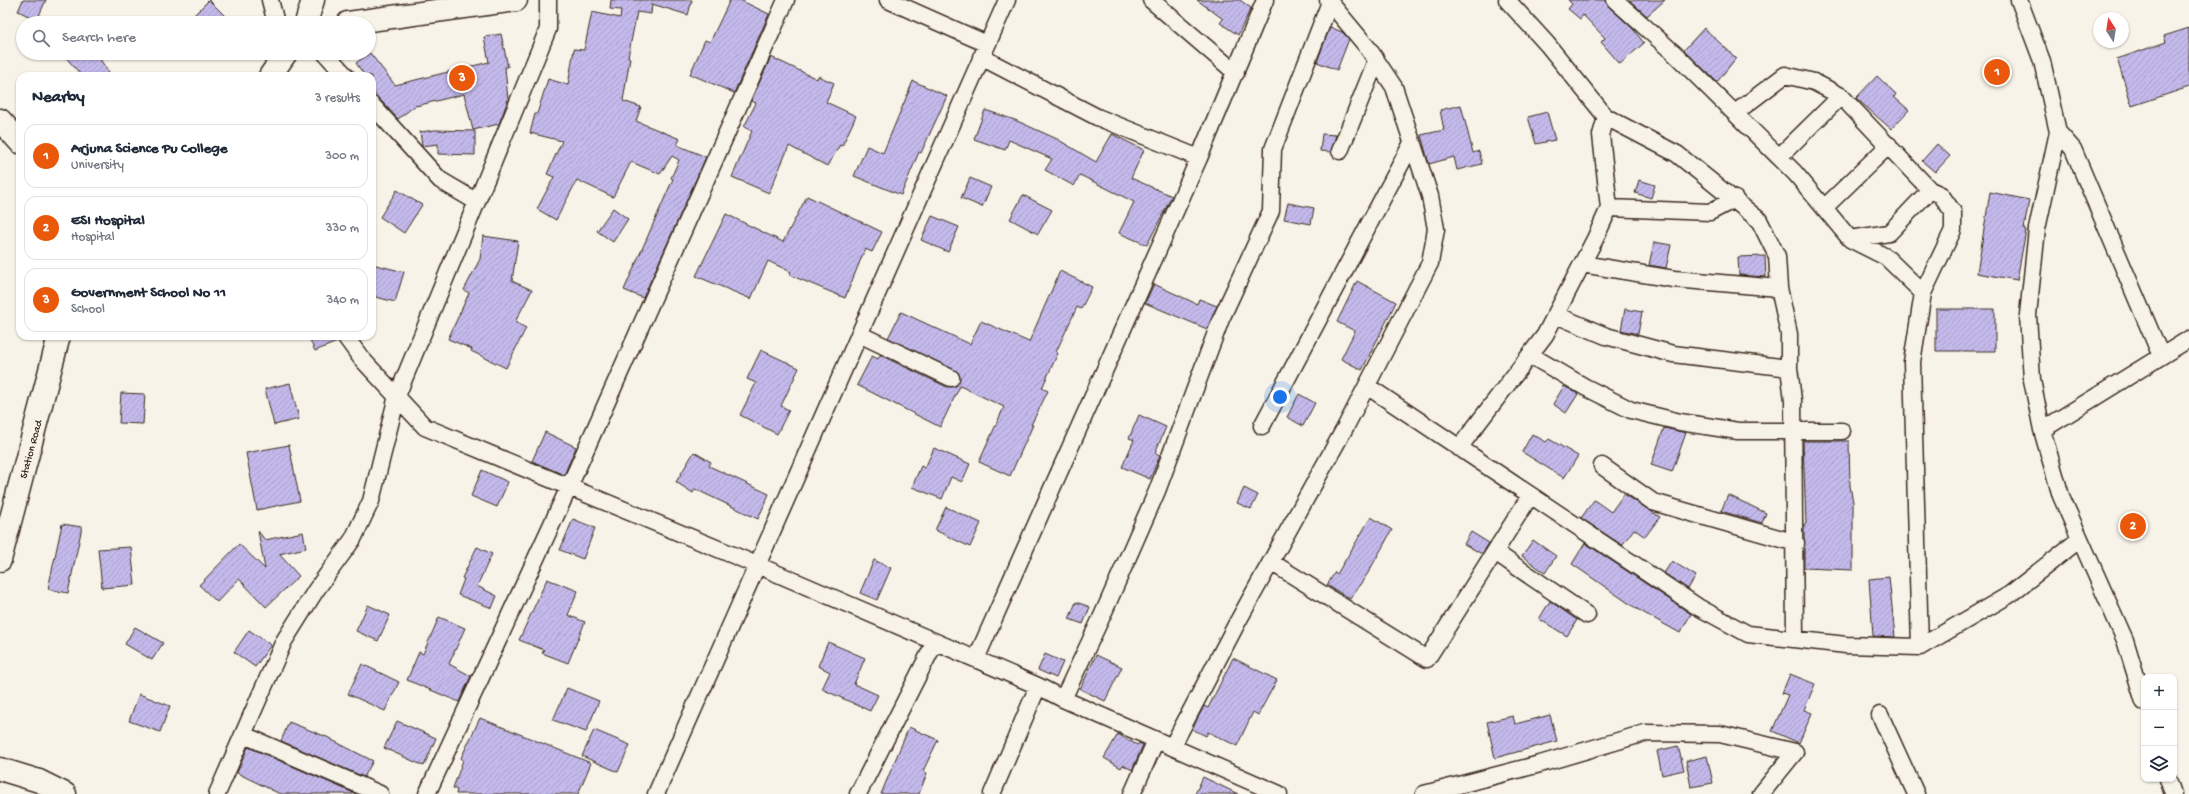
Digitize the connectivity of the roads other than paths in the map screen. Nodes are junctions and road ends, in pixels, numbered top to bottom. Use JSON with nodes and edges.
{"nodes":[{"id":1,"x":270,"y":0,"type":"edge"},
{"id":2,"x":313,"y":0,"type":"edge"},
{"id":3,"x":516,"y":0,"type":"edge"},
{"id":4,"x":548,"y":0,"type":"edge"},
{"id":5,"x":786,"y":0,"type":"edge"},
{"id":6,"x":888,"y":0,"type":"edge"},
{"id":7,"x":1007,"y":0,"type":"edge"},
{"id":8,"x":1151,"y":0,"type":"edge"},
{"id":9,"x":1508,"y":0,"type":"edge"},
{"id":10,"x":1615,"y":0,"type":"edge"},
{"id":11,"x":2019,"y":0,"type":"edge"},
{"id":12,"x":1263,"y":1,"type":"edge"},
{"id":13,"x":1329,"y":1,"type":"edge"},
{"id":14,"x":274,"y":16,"type":"edge"},
{"id":15,"x":308,"y":16,"type":"edge"},
{"id":16,"x":376,"y":19,"type":"edge"},
{"id":17,"x":984,"y":50,"type":"junction"},
{"id":18,"x":281,"y":60,"type":"edge"},
{"id":19,"x":331,"y":60,"type":"edge"},
{"id":20,"x":1376,"y":61,"type":"junction"},
{"id":21,"x":273,"y":72,"type":"edge"},
{"id":22,"x":342,"y":72,"type":"edge"},
{"id":23,"x":1236,"y":73,"type":"junction"},
{"id":24,"x":1842,"y":96,"type":"junction"},
{"id":25,"x":376,"y":109,"type":"edge"},
{"id":26,"x":1735,"y":113,"type":"junction"},
{"id":27,"x":1606,"y":117,"type":"junction"},
{"id":28,"x":0,"y":120,"type":"edge"},
{"id":29,"x":2058,"y":132,"type":"junction"},
{"id":30,"x":16,"y":138,"type":"edge"},
{"id":31,"x":1412,"y":143,"type":"junction"},
{"id":32,"x":1889,"y":145,"type":"junction"},
{"id":33,"x":1340,"y":151,"type":"dead end"},
{"id":34,"x":1779,"y":157,"type":"junction"},
{"id":35,"x":1199,"y":158,"type":"junction"},
{"id":36,"x":1930,"y":190,"type":"junction"},
{"id":37,"x":1735,"y":200,"type":"junction"},
{"id":38,"x":477,"y":202,"type":"junction"},
{"id":39,"x":1609,"y":208,"type":"junction"},
{"id":40,"x":1824,"y":208,"type":"junction"},
{"id":41,"x":1850,"y":238,"type":"junction"},
{"id":42,"x":1582,"y":264,"type":"junction"},
{"id":43,"x":1779,"y":288,"type":"junction"},
{"id":44,"x":1923,"y":293,"type":"junction"},
{"id":45,"x":1556,"y":315,"type":"junction"},
{"id":46,"x":859,"y":334,"type":"junction"},
{"id":47,"x":2189,"y":339,"type":"edge"},
{"id":48,"x":59,"y":340,"type":"edge"},
{"id":49,"x":348,"y":340,"type":"edge"},
{"id":50,"x":1530,"y":355,"type":"junction"},
{"id":51,"x":2161,"y":356,"type":"junction"},
{"id":52,"x":1789,"y":368,"type":"junction"},
{"id":53,"x":951,"y":378,"type":"dead end"},
{"id":54,"x":1367,"y":386,"type":"junction"},
{"id":55,"x":397,"y":396,"type":"junction"},
{"id":56,"x":1262,"y":426,"type":"dead end"},
{"id":57,"x":1794,"y":430,"type":"junction"},
{"id":58,"x":2042,"y":430,"type":"junction"},
{"id":59,"x":1842,"y":431,"type":"dead end"},
{"id":60,"x":1459,"y":448,"type":"junction"},
{"id":61,"x":1602,"y":466,"type":"dead end"},
{"id":62,"x":569,"y":487,"type":"junction"},
{"id":63,"x":1530,"y":496,"type":"junction"},
{"id":64,"x":2080,"y":539,"type":"junction"},
{"id":65,"x":1796,"y":544,"type":"junction"},
{"id":66,"x":1495,"y":552,"type":"junction"},
{"id":67,"x":0,"y":560,"type":"edge"},
{"id":68,"x":1271,"y":562,"type":"junction"},
{"id":69,"x":757,"y":565,"type":"junction"},
{"id":70,"x":1587,"y":615,"type":"dead end"},
{"id":71,"x":1795,"y":639,"type":"junction"},
{"id":72,"x":935,"y":642,"type":"junction"},
{"id":73,"x":1920,"y":647,"type":"junction"},
{"id":74,"x":976,"y":660,"type":"junction"},
{"id":75,"x":1038,"y":686,"type":"junction"},
{"id":76,"x":2141,"y":692,"type":"edge"},
{"id":77,"x":1063,"y":699,"type":"junction"},
{"id":78,"x":1880,"y":715,"type":"dead end"},
{"id":79,"x":244,"y":735,"type":"junction"},
{"id":80,"x":1156,"y":740,"type":"junction"},
{"id":81,"x":1172,"y":747,"type":"junction"},
{"id":82,"x":0,"y":769,"type":"edge"},
{"id":83,"x":2169,"y":782,"type":"edge"},
{"id":84,"x":65,"y":794,"type":"edge"},
{"id":85,"x":217,"y":794,"type":"edge"},
{"id":86,"x":380,"y":794,"type":"edge"},
{"id":87,"x":427,"y":794,"type":"edge"},
{"id":88,"x":656,"y":794,"type":"edge"},
{"id":89,"x":858,"y":794,"type":"edge"},
{"id":90,"x":992,"y":794,"type":"edge"},
{"id":91,"x":1132,"y":794,"type":"edge"},
{"id":92,"x":1279,"y":794,"type":"edge"},
{"id":93,"x":1424,"y":794,"type":"edge"},
{"id":94,"x":1761,"y":794,"type":"edge"},
{"id":95,"x":1916,"y":794,"type":"edge"},
{"id":96,"x":2173,"y":794,"type":"edge"}],
"edges":[{"from":1,"to":14,"type":"street"},
{"from":2,"to":15,"type":"main road"},
{"from":3,"to":16,"type":"main road"},
{"from":4,"to":38,"type":"street"},
{"from":5,"to":62,"type":"street"},
{"from":6,"to":17,"type":"street"},
{"from":7,"to":17,"type":"street"},
{"from":8,"to":23,"type":"street"},
{"from":9,"to":27,"type":"street"},
{"from":10,"to":26,"type":"street"},
{"from":11,"to":29,"type":"street"},
{"from":12,"to":23,"type":"street"},
{"from":13,"to":20,"type":"street"},
{"from":13,"to":77,"type":"street"},
{"from":17,"to":35,"type":"street"},
{"from":17,"to":46,"type":"street"},
{"from":18,"to":21,"type":"main road"},
{"from":19,"to":22,"type":"street"},
{"from":20,"to":31,"type":"street"},
{"from":20,"to":33,"type":"street"},
{"from":23,"to":35,"type":"street"},
{"from":24,"to":26,"type":"street"},
{"from":24,"to":32,"type":"street"},
{"from":24,"to":34,"type":"street"},
{"from":25,"to":38,"type":"street"},
{"from":26,"to":34,"type":"street"},
{"from":27,"to":37,"type":"street"},
{"from":27,"to":39,"type":"street"},
{"from":28,"to":30,"type":"main road"},
{"from":29,"to":51,"type":"street"},
{"from":29,"to":58,"type":"street"},
{"from":31,"to":54,"type":"street"},
{"from":31,"to":56,"type":"street"},
{"from":32,"to":36,"type":"street"},
{"from":32,"to":40,"type":"street"},
{"from":34,"to":40,"type":"street"},
{"from":35,"to":74,"type":"street"},
{"from":36,"to":41,"type":"street"},
{"from":36,"to":44,"type":"street"},
{"from":37,"to":39,"type":"street"},
{"from":37,"to":43,"type":"street"},
{"from":38,"to":55,"type":"street"},
{"from":39,"to":42,"type":"street"},
{"from":40,"to":41,"type":"street"},
{"from":41,"to":44,"type":"street"},
{"from":42,"to":43,"type":"street"},
{"from":42,"to":45,"type":"street"},
{"from":43,"to":52,"type":"street"},
{"from":44,"to":73,"type":"street"},
{"from":45,"to":50,"type":"street"},
{"from":45,"to":52,"type":"street"},
{"from":46,"to":53,"type":"street"},
{"from":46,"to":69,"type":"street"},
{"from":47,"to":51,"type":"street"},
{"from":48,"to":67,"type":"main road","name":"Station Road"},
{"from":49,"to":55,"type":"street"},
{"from":50,"to":57,"type":"street"},
{"from":50,"to":60,"type":"street"},
{"from":51,"to":58,"type":"street"},
{"from":52,"to":57,"type":"street"},
{"from":54,"to":60,"type":"street"},
{"from":54,"to":68,"type":"street"},
{"from":55,"to":62,"type":"street"},
{"from":55,"to":79,"type":"street"},
{"from":57,"to":59,"type":"street"},
{"from":57,"to":65,"type":"street"},
{"from":58,"to":64,"type":"street"},
{"from":60,"to":63,"type":"street"},
{"from":61,"to":65,"type":"street"},
{"from":62,"to":69,"type":"street"},
{"from":62,"to":87,"type":"street"},
{"from":63,"to":66,"type":"street"},
{"from":63,"to":71,"type":"street"},
{"from":64,"to":73,"type":"street"},
{"from":64,"to":76,"type":"street"},
{"from":65,"to":71,"type":"street"},
{"from":66,"to":68,"type":"street"},
{"from":66,"to":70,"type":"street"},
{"from":68,"to":81,"type":"street"},
{"from":69,"to":72,"type":"street"},
{"from":69,"to":88,"type":"street"},
{"from":71,"to":73,"type":"street"},
{"from":72,"to":74,"type":"street"},
{"from":72,"to":89,"type":"street"},
{"from":74,"to":75,"type":"street"},
{"from":75,"to":77,"type":"street"},
{"from":75,"to":90,"type":"street"},
{"from":77,"to":80,"type":"street"},
{"from":78,"to":95,"type":"street"},
{"from":79,"to":85,"type":"street"},
{"from":79,"to":86,"type":"street"},
{"from":80,"to":81,"type":"street"},
{"from":80,"to":91,"type":"street"},
{"from":81,"to":92,"type":"street"},
{"from":82,"to":84,"type":"main road"},
{"from":83,"to":96,"type":"street"},
{"from":93,"to":94,"type":"street"}]}
